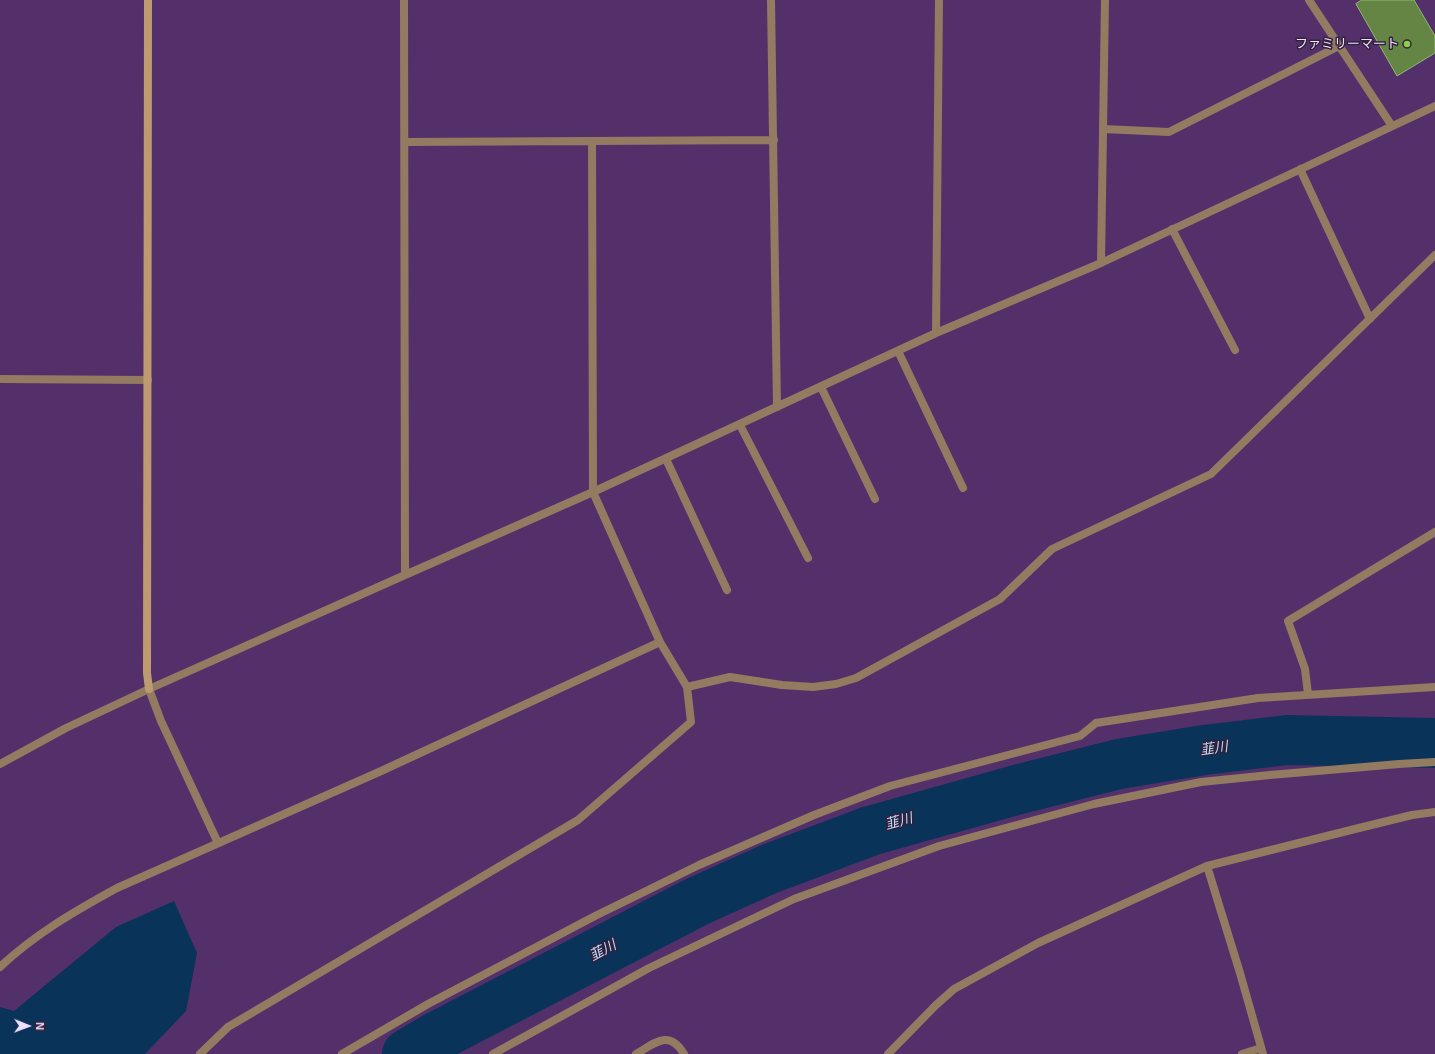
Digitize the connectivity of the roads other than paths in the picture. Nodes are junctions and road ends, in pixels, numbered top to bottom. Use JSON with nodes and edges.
{"nodes":[{"id":1,"x":148,"y":0,"type":"edge"},
{"id":2,"x":404,"y":0,"type":"edge"},
{"id":3,"x":771,"y":0,"type":"edge"},
{"id":4,"x":939,"y":0,"type":"edge"},
{"id":5,"x":1105,"y":0,"type":"edge"},
{"id":6,"x":1309,"y":0,"type":"edge"},
{"id":7,"x":1339,"y":46,"type":"junction"},
{"id":8,"x":1435,"y":106,"type":"edge"},
{"id":9,"x":1392,"y":126,"type":"junction"},
{"id":10,"x":1103,"y":129,"type":"junction"},
{"id":11,"x":774,"y":140,"type":"junction"},
{"id":12,"x":592,"y":141,"type":"junction"},
{"id":13,"x":405,"y":142,"type":"junction"},
{"id":14,"x":1300,"y":169,"type":"junction"},
{"id":15,"x":1172,"y":229,"type":"junction"},
{"id":16,"x":1435,"y":255,"type":"edge"},
{"id":17,"x":1101,"y":263,"type":"junction"},
{"id":18,"x":1370,"y":319,"type":"junction"},
{"id":19,"x":936,"y":334,"type":"junction"},
{"id":20,"x":1235,"y":350,"type":"dead end"},
{"id":21,"x":898,"y":351,"type":"junction"},
{"id":22,"x":0,"y":379,"type":"edge"},
{"id":23,"x":148,"y":380,"type":"junction"},
{"id":24,"x":821,"y":387,"type":"junction"},
{"id":25,"x":777,"y":407,"type":"junction"},
{"id":26,"x":740,"y":425,"type":"junction"},
{"id":27,"x":666,"y":459,"type":"junction"},
{"id":28,"x":963,"y":488,"type":"dead end"},
{"id":29,"x":593,"y":492,"type":"junction"},
{"id":30,"x":876,"y":499,"type":"dead end"},
{"id":31,"x":1435,"y":532,"type":"edge"},
{"id":32,"x":808,"y":558,"type":"dead end"},
{"id":33,"x":405,"y":575,"type":"junction"},
{"id":34,"x":727,"y":590,"type":"dead end"},
{"id":35,"x":660,"y":642,"type":"junction"},
{"id":36,"x":686,"y":687,"type":"junction"},
{"id":37,"x":1435,"y":687,"type":"edge"},
{"id":38,"x":149,"y":689,"type":"junction"},
{"id":39,"x":1308,"y":694,"type":"junction"},
{"id":40,"x":1435,"y":762,"type":"edge"},
{"id":41,"x":0,"y":764,"type":"edge"},
{"id":42,"x":1435,"y":812,"type":"edge"},
{"id":43,"x":218,"y":843,"type":"junction"},
{"id":44,"x":1207,"y":866,"type":"junction"},
{"id":45,"x":0,"y":967,"type":"edge"},
{"id":46,"x":1262,"y":1051,"type":"edge"},
{"id":47,"x":200,"y":1054,"type":"edge"},
{"id":48,"x":342,"y":1054,"type":"edge"},
{"id":49,"x":493,"y":1054,"type":"edge"},
{"id":50,"x":636,"y":1054,"type":"edge"},
{"id":51,"x":684,"y":1054,"type":"edge"},
{"id":52,"x":888,"y":1054,"type":"edge"},
{"id":53,"x":1242,"y":1054,"type":"edge"}],
"edges":[{"from":1,"to":23,"type":"street"},
{"from":2,"to":13,"type":"street"},
{"from":3,"to":11,"type":"street"},
{"from":4,"to":19,"type":"street"},
{"from":5,"to":10,"type":"street"},
{"from":6,"to":7,"type":"street"},
{"from":7,"to":9,"type":"street"},
{"from":7,"to":10,"type":"street"},
{"from":8,"to":9,"type":"street"},
{"from":9,"to":14,"type":"street"},
{"from":10,"to":17,"type":"street"},
{"from":11,"to":12,"type":"street"},
{"from":11,"to":25,"type":"street"},
{"from":12,"to":13,"type":"street"},
{"from":12,"to":29,"type":"street"},
{"from":13,"to":33,"type":"street"},
{"from":14,"to":15,"type":"street"},
{"from":14,"to":18,"type":"street"},
{"from":15,"to":17,"type":"street"},
{"from":15,"to":20,"type":"street"},
{"from":16,"to":18,"type":"street"},
{"from":17,"to":19,"type":"street"},
{"from":18,"to":36,"type":"street"},
{"from":19,"to":21,"type":"street"},
{"from":21,"to":24,"type":"street"},
{"from":21,"to":28,"type":"street"},
{"from":22,"to":23,"type":"street"},
{"from":23,"to":38,"type":"street"},
{"from":24,"to":25,"type":"street"},
{"from":24,"to":30,"type":"street"},
{"from":25,"to":26,"type":"street"},
{"from":26,"to":27,"type":"street"},
{"from":26,"to":32,"type":"street"},
{"from":27,"to":29,"type":"street"},
{"from":27,"to":34,"type":"street"},
{"from":29,"to":33,"type":"street"},
{"from":29,"to":35,"type":"street"},
{"from":31,"to":39,"type":"street"},
{"from":33,"to":38,"type":"street"},
{"from":35,"to":36,"type":"street"},
{"from":35,"to":43,"type":"street"},
{"from":36,"to":47,"type":"street"},
{"from":37,"to":39,"type":"street"},
{"from":38,"to":41,"type":"street"},
{"from":38,"to":43,"type":"street"},
{"from":39,"to":48,"type":"street"},
{"from":40,"to":49,"type":"street"},
{"from":42,"to":44,"type":"street"},
{"from":43,"to":45,"type":"street"},
{"from":44,"to":46,"type":"street"},
{"from":44,"to":52,"type":"street"},
{"from":46,"to":53,"type":"street"},
{"from":50,"to":51,"type":"street"}]}
